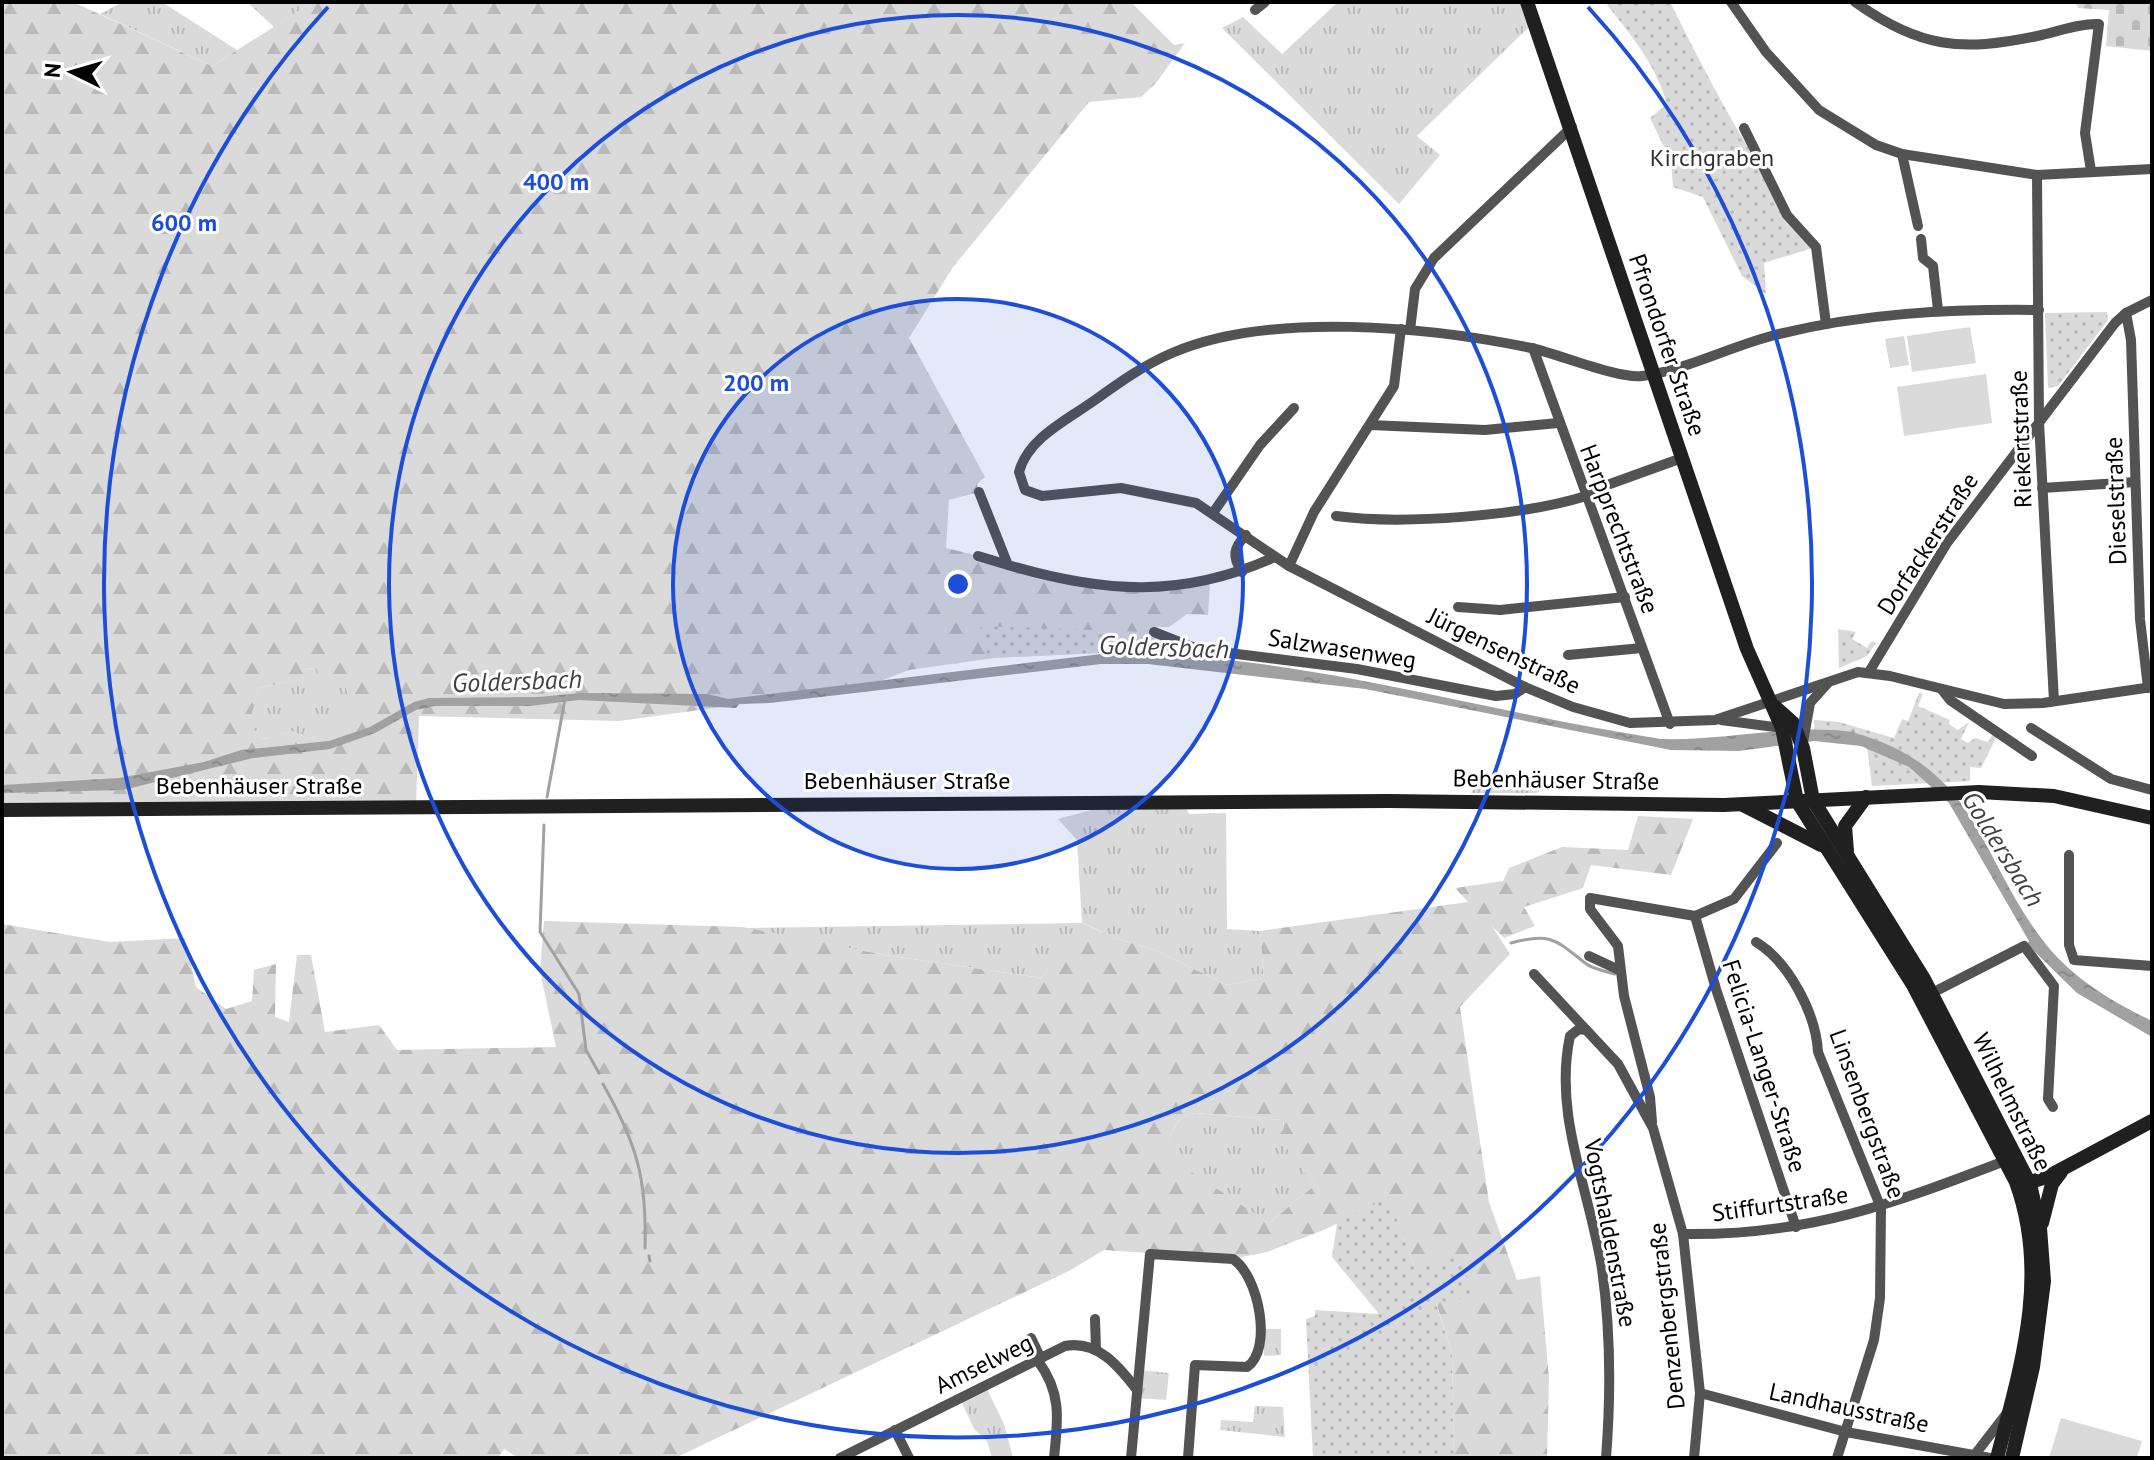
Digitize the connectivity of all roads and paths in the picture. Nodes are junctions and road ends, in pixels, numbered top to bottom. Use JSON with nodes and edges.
{"nodes":[{"id":1,"x":1265,"y":2,"type":"edge"},
{"id":2,"x":1527,"y":2,"type":"edge"},
{"id":3,"x":1731,"y":2,"type":"edge"},
{"id":4,"x":1855,"y":2,"type":"edge"},
{"id":5,"x":1255,"y":10,"type":"dead end"},
{"id":6,"x":1572,"y":127,"type":"junction"},
{"id":7,"x":1744,"y":128,"type":"dead end"},
{"id":8,"x":1902,"y":154,"type":"junction"},
{"id":9,"x":2152,"y":169,"type":"edge"},
{"id":10,"x":2091,"y":171,"type":"junction"},
{"id":11,"x":2037,"y":175,"type":"junction"},
{"id":12,"x":1918,"y":226,"type":"dead end"},
{"id":13,"x":1921,"y":239,"type":"dead end"},
{"id":14,"x":2152,"y":300,"type":"edge"},
{"id":15,"x":1938,"y":310,"type":"junction"},
{"id":16,"x":2039,"y":310,"type":"junction"},
{"id":17,"x":2126,"y":313,"type":"junction"},
{"id":18,"x":1826,"y":324,"type":"junction"},
{"id":19,"x":1405,"y":329,"type":"junction"},
{"id":20,"x":1533,"y":348,"type":"junction"},
{"id":21,"x":1653,"y":374,"type":"junction"},
{"id":22,"x":1294,"y":408,"type":"dead end"},
{"id":23,"x":2039,"y":422,"type":"junction"},
{"id":24,"x":1371,"y":423,"type":"junction"},
{"id":25,"x":1558,"y":423,"type":"junction"},
{"id":26,"x":1682,"y":458,"type":"junction"},
{"id":27,"x":2135,"y":482,"type":"junction"},
{"id":28,"x":2042,"y":488,"type":"junction"},
{"id":29,"x":979,"y":492,"type":"dead end"},
{"id":30,"x":1586,"y":495,"type":"junction"},
{"id":31,"x":1213,"y":513,"type":"junction"},
{"id":32,"x":1336,"y":516,"type":"dead end"},
{"id":33,"x":1246,"y":535,"type":"junction"},
{"id":34,"x":978,"y":556,"type":"dead end"},
{"id":35,"x":1275,"y":557,"type":"junction"},
{"id":36,"x":1008,"y":565,"type":"junction"},
{"id":37,"x":1289,"y":566,"type":"junction"},
{"id":38,"x":1242,"y":572,"type":"junction"},
{"id":39,"x":1625,"y":597,"type":"junction"},
{"id":40,"x":1458,"y":607,"type":"dead end"},
{"id":41,"x":1154,"y":632,"type":"dead end"},
{"id":42,"x":1642,"y":648,"type":"junction"},
{"id":43,"x":1568,"y":655,"type":"dead end"},
{"id":44,"x":1869,"y":672,"type":"junction"},
{"id":45,"x":1832,"y":680,"type":"junction"},
{"id":46,"x":1525,"y":687,"type":"junction"},
{"id":47,"x":2150,"y":687,"type":"edge"},
{"id":48,"x":1942,"y":690,"type":"junction"},
{"id":49,"x":1768,"y":700,"type":"junction"},
{"id":50,"x":2054,"y":701,"type":"junction"},
{"id":51,"x":1715,"y":720,"type":"junction"},
{"id":52,"x":1756,"y":723,"type":"junction"},
{"id":53,"x":1670,"y":724,"type":"junction"},
{"id":54,"x":1793,"y":725,"type":"junction"},
{"id":55,"x":2031,"y":728,"type":"dead end"},
{"id":56,"x":1796,"y":750,"type":"junction"},
{"id":57,"x":2032,"y":756,"type":"dead end"},
{"id":58,"x":2152,"y":790,"type":"edge"},
{"id":59,"x":1866,"y":797,"type":"junction"},
{"id":60,"x":1813,"y":800,"type":"junction"},
{"id":61,"x":1797,"y":801,"type":"junction"},
{"id":62,"x":1743,"y":805,"type":"junction"},
{"id":63,"x":2,"y":810,"type":"edge"},
{"id":64,"x":2152,"y":818,"type":"edge"},
{"id":65,"x":1777,"y":843,"type":"dead end"},
{"id":66,"x":1823,"y":846,"type":"junction"},
{"id":67,"x":1848,"y":855,"type":"junction"},
{"id":68,"x":2069,"y":855,"type":"dead end"},
{"id":69,"x":1695,"y":916,"type":"junction"},
{"id":70,"x":1756,"y":942,"type":"dead end"},
{"id":71,"x":1589,"y":956,"type":"dead end"},
{"id":72,"x":2152,"y":966,"type":"edge"},
{"id":73,"x":1619,"y":970,"type":"junction"},
{"id":74,"x":1534,"y":974,"type":"dead end"},
{"id":75,"x":1932,"y":993,"type":"junction"},
{"id":76,"x":1586,"y":1030,"type":"junction"},
{"id":77,"x":2053,"y":1107,"type":"dead end"},
{"id":78,"x":2152,"y":1110,"type":"edge"},
{"id":79,"x":2152,"y":1121,"type":"edge"},
{"id":80,"x":1653,"y":1128,"type":"junction"},
{"id":81,"x":2125,"y":1136,"type":"junction"},
{"id":82,"x":2010,"y":1158,"type":"junction"},
{"id":83,"x":2074,"y":1163,"type":"junction"},
{"id":84,"x":2022,"y":1182,"type":"junction"},
{"id":85,"x":1881,"y":1208,"type":"junction"},
{"id":86,"x":1796,"y":1227,"type":"junction"},
{"id":87,"x":2040,"y":1228,"type":"junction"},
{"id":88,"x":1683,"y":1234,"type":"junction"},
{"id":89,"x":1095,"y":1319,"type":"dead end"},
{"id":90,"x":1031,"y":1338,"type":"dead end"},
{"id":91,"x":1096,"y":1350,"type":"junction"},
{"id":92,"x":1040,"y":1360,"type":"junction"},
{"id":93,"x":1137,"y":1390,"type":"junction"},
{"id":94,"x":1700,"y":1393,"type":"junction"},
{"id":95,"x":2010,"y":1408,"type":"junction"},
{"id":96,"x":895,"y":1430,"type":"junction"},
{"id":97,"x":1846,"y":1432,"type":"junction"},
{"id":98,"x":2010,"y":1436,"type":"junction"},
{"id":99,"x":1973,"y":1456,"type":"edge"},
{"id":100,"x":840,"y":1458,"type":"edge"},
{"id":101,"x":909,"y":1458,"type":"edge"},
{"id":102,"x":1054,"y":1458,"type":"edge"},
{"id":103,"x":1131,"y":1458,"type":"edge"},
{"id":104,"x":1188,"y":1458,"type":"edge"},
{"id":105,"x":1606,"y":1458,"type":"edge"},
{"id":106,"x":1694,"y":1458,"type":"edge"},
{"id":107,"x":1837,"y":1458,"type":"edge"},
{"id":108,"x":1990,"y":1458,"type":"edge"},
{"id":109,"x":1997,"y":1458,"type":"edge"},
{"id":110,"x":2012,"y":1458,"type":"edge"}],
"edges":[{"from":1,"to":5,"type":"street"},
{"from":2,"to":6,"type":"main road","name":"Pfrondorfer Straße"},
{"from":3,"to":8,"type":"street"},
{"from":4,"to":10,"type":"street"},
{"from":6,"to":19,"type":"street"},
{"from":6,"to":21,"type":"main road","name":"Pfrondorfer Straße"},
{"from":7,"to":18,"type":"street"},
{"from":8,"to":11,"type":"street"},
{"from":8,"to":12,"type":"street"},
{"from":9,"to":10,"type":"street"},
{"from":10,"to":11,"type":"street"},
{"from":11,"to":16,"type":"street","name":"Riekertstraße"},
{"from":13,"to":15,"type":"street"},
{"from":14,"to":17,"type":"street","name":"Dorfackerstraße"},
{"from":15,"to":16,"type":"street"},
{"from":15,"to":18,"type":"street"},
{"from":16,"to":23,"type":"street","name":"Riekertstraße"},
{"from":17,"to":23,"type":"street","name":"Dorfackerstraße"},
{"from":17,"to":27,"type":"street","name":"Dieselstraße"},
{"from":18,"to":21,"type":"street"},
{"from":19,"to":20,"type":"street"},
{"from":19,"to":24,"type":"street"},
{"from":19,"to":31,"type":"street","name":"Jürgensenstraße"},
{"from":20,"to":21,"type":"street"},
{"from":20,"to":25,"type":"street","name":"Harpprechtstraße"},
{"from":21,"to":26,"type":"main road","name":"Pfrondorfer Straße"},
{"from":22,"to":31,"type":"street"},
{"from":23,"to":28,"type":"street","name":"Riekertstraße"},
{"from":23,"to":44,"type":"street","name":"Dorfackerstraße"},
{"from":24,"to":25,"type":"street"},
{"from":24,"to":37,"type":"street"},
{"from":25,"to":30,"type":"street","name":"Harpprechtstraße"},
{"from":26,"to":30,"type":"street"},
{"from":26,"to":49,"type":"main road","name":"Pfrondorfer Straße"},
{"from":27,"to":28,"type":"street"},
{"from":27,"to":47,"type":"street","name":"Dieselstraße"},
{"from":28,"to":50,"type":"street","name":"Riekertstraße"},
{"from":29,"to":36,"type":"street"},
{"from":30,"to":32,"type":"street"},
{"from":30,"to":39,"type":"street","name":"Harpprechtstraße"},
{"from":31,"to":33,"type":"street","name":"Jürgensenstraße"},
{"from":33,"to":35,"type":"street","name":"Jürgensenstraße"},
{"from":33,"to":38,"type":"street"},
{"from":34,"to":36,"type":"street"},
{"from":35,"to":37,"type":"street","name":"Jürgensenstraße"},
{"from":35,"to":38,"type":"street"},
{"from":36,"to":38,"type":"street"},
{"from":37,"to":46,"type":"street","name":"Jürgensenstraße"},
{"from":39,"to":40,"type":"street"},
{"from":39,"to":42,"type":"street","name":"Harpprechtstraße"},
{"from":41,"to":46,"type":"street","name":"Salzwasenweg"},
{"from":42,"to":43,"type":"street"},
{"from":42,"to":53,"type":"street","name":"Harpprechtstraße"},
{"from":44,"to":45,"type":"street","name":"Jürgensenstraße"},
{"from":44,"to":48,"type":"street"},
{"from":45,"to":49,"type":"street","name":"Jürgensenstraße"},
{"from":45,"to":54,"type":"street"},
{"from":46,"to":53,"type":"street","name":"Jürgensenstraße"},
{"from":47,"to":50,"type":"street"},
{"from":48,"to":50,"type":"street"},
{"from":48,"to":57,"type":"street"},
{"from":49,"to":51,"type":"street","name":"Jürgensenstraße"},
{"from":49,"to":52,"type":"street"},
{"from":49,"to":54,"type":"main road","name":"Pfrondorfer Straße"},
{"from":51,"to":52,"type":"street","name":"Jürgensenstraße"},
{"from":51,"to":53,"type":"street","name":"Jürgensenstraße"},
{"from":52,"to":54,"type":"street","name":"Jürgensenstraße"},
{"from":54,"to":56,"type":"main road","name":"Pfrondorfer Straße"},
{"from":55,"to":58,"type":"street"},
{"from":56,"to":60,"type":"main road","name":"Pfrondorfer Straße"},
{"from":56,"to":61,"type":"main road","name":"Pfrondorfer Straße"},
{"from":59,"to":60,"type":"main road","name":"Bebenhäuser Straße"},
{"from":59,"to":64,"type":"main road","name":"Bebenhäuser Straße"},
{"from":59,"to":67,"type":"main road"},
{"from":60,"to":61,"type":"main road","name":"Bebenhäuser Straße"},
{"from":60,"to":67,"type":"main road","name":"Wilhelmstraße"},
{"from":61,"to":62,"type":"main road","name":"Bebenhäuser Straße"},
{"from":61,"to":66,"type":"main road","name":"Wilhelmstraße"},
{"from":62,"to":63,"type":"main road","name":"Bebenhäuser Straße"},
{"from":62,"to":66,"type":"main road"},
{"from":65,"to":69,"type":"street"},
{"from":66,"to":82,"type":"main road","name":"Wilhelmstraße"},
{"from":67,"to":75,"type":"main road","name":"Wilhelmstraße"},
{"from":68,"to":72,"type":"street"},
{"from":69,"to":73,"type":"street"},
{"from":69,"to":86,"type":"street","name":"Felicia-Langer-Straße"},
{"from":70,"to":85,"type":"street","name":"Linsenbergstraße"},
{"from":71,"to":73,"type":"street"},
{"from":73,"to":80,"type":"street"},
{"from":74,"to":76,"type":"street","name":"Denzenbergstraße"},
{"from":75,"to":77,"type":"street"},
{"from":75,"to":82,"type":"main road","name":"Wilhelmstraße"},
{"from":76,"to":80,"type":"street","name":"Denzenbergstraße"},
{"from":76,"to":105,"type":"street","name":"Vogtshaldenstraße"},
{"from":78,"to":81,"type":"main road"},
{"from":79,"to":81,"type":"main road"},
{"from":80,"to":88,"type":"street","name":"Denzenbergstraße"},
{"from":81,"to":83,"type":"main road"},
{"from":82,"to":84,"type":"main road","name":"Wilhelmstraße"},
{"from":82,"to":85,"type":"street","name":"Stiffurtstraße"},
{"from":83,"to":84,"type":"main road"},
{"from":83,"to":87,"type":"main road"},
{"from":84,"to":87,"type":"main road","name":"Wilhelmstraße"},
{"from":84,"to":95,"type":"main road","name":"Wilhelmstraße"},
{"from":85,"to":86,"type":"street","name":"Stiffurtstraße"},
{"from":85,"to":97,"type":"street","name":"Linsenbergstraße"},
{"from":86,"to":88,"type":"street","name":"Stiffurtstraße"},
{"from":87,"to":98,"type":"main road","name":"Wilhelmstraße"},
{"from":88,"to":94,"type":"street","name":"Denzenbergstraße"},
{"from":89,"to":91,"type":"street"},
{"from":90,"to":92,"type":"street"},
{"from":91,"to":92,"type":"street","name":"Amselweg"},
{"from":91,"to":93,"type":"street"},
{"from":92,"to":96,"type":"street","name":"Amselweg"},
{"from":92,"to":102,"type":"street"},
{"from":93,"to":103,"type":"street"},
{"from":93,"to":104,"type":"street"},
{"from":94,"to":97,"type":"street","name":"Landhausstraße"},
{"from":94,"to":106,"type":"street","name":"Denzenbergstraße"},
{"from":95,"to":98,"type":"main road","name":"Wilhelmstraße"},
{"from":95,"to":99,"type":"street","name":"Wilhelmstraße"},
{"from":96,"to":100,"type":"street","name":"Amselweg"},
{"from":96,"to":101,"type":"street"},
{"from":97,"to":99,"type":"street","name":"Landhausstraße"},
{"from":97,"to":107,"type":"street","name":"Linsenbergstraße"},
{"from":98,"to":109,"type":"main road","name":"Wilhelmstraße"},
{"from":98,"to":110,"type":"main road","name":"Wilhelmstraße"},
{"from":99,"to":108,"type":"street","name":"Landhausstraße"}]}
